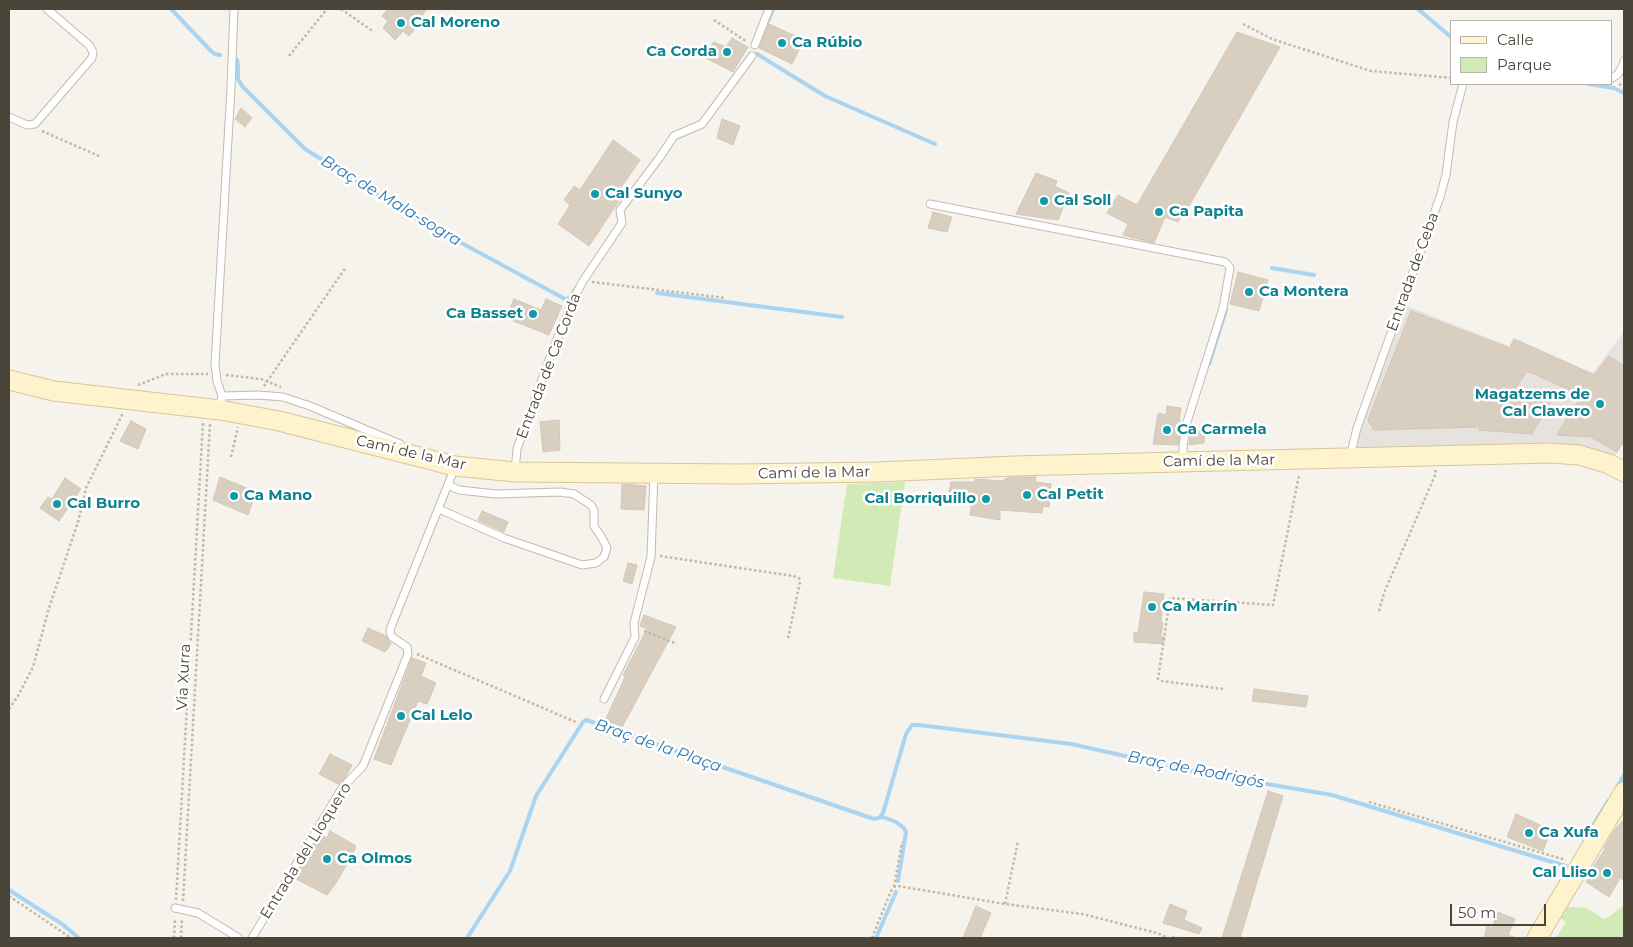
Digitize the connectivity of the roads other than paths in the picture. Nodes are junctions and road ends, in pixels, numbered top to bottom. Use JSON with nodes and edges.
{"nodes":[{"id":1,"x":47,"y":9,"type":"edge"},
{"id":2,"x":234,"y":9,"type":"edge"},
{"id":3,"x":769,"y":9,"type":"edge"},
{"id":4,"x":755,"y":45,"type":"road end"},
{"id":5,"x":752,"y":56,"type":"dead end"},
{"id":6,"x":1624,"y":61,"type":"edge"},
{"id":7,"x":1613,"y":77,"type":"edge"},
{"id":8,"x":1463,"y":85,"type":"edge"},
{"id":9,"x":9,"y":117,"type":"edge"},
{"id":10,"x":930,"y":204,"type":"dead end"},
{"id":11,"x":9,"y":380,"type":"edge"},
{"id":12,"x":214,"y":408,"type":"junction"},
{"id":13,"x":1350,"y":458,"type":"junction"},
{"id":14,"x":433,"y":460,"type":"junction"},
{"id":15,"x":1183,"y":462,"type":"junction"},
{"id":16,"x":455,"y":466,"type":"junction"},
{"id":17,"x":515,"y":472,"type":"junction"},
{"id":18,"x":1624,"y":472,"type":"edge"},
{"id":19,"x":654,"y":473,"type":"junction"},
{"id":20,"x":448,"y":486,"type":"junction"},
{"id":21,"x":439,"y":509,"type":"junction"},
{"id":22,"x":604,"y":699,"type":"dead end"},
{"id":23,"x":1624,"y":792,"type":"edge"},
{"id":24,"x":179,"y":909,"type":"road end"},
{"id":25,"x":239,"y":938,"type":"edge"},
{"id":26,"x":252,"y":938,"type":"edge"},
{"id":27,"x":1537,"y":938,"type":"edge"}],
"edges":[{"from":1,"to":9,"type":"lane"},
{"from":2,"to":12,"type":"lane"},
{"from":3,"to":4,"type":"lane"},
{"from":5,"to":17,"type":"lane","name":"Entrada de Ca Corda"},
{"from":6,"to":7,"type":"lane"},
{"from":8,"to":13,"type":"lane","name":"Entrada de Ceba"},
{"from":10,"to":15,"type":"lane"},
{"from":11,"to":12,"type":"main road","name":"Camí de la Mar"},
{"from":12,"to":14,"type":"main road","name":"Camí de la Mar"},
{"from":12,"to":14,"type":"lane"},
{"from":13,"to":15,"type":"main road","name":"Camí de la Mar"},
{"from":13,"to":18,"type":"main road","name":"Camí de la Mar"},
{"from":14,"to":16,"type":"main road","name":"Camí de la Mar"},
{"from":15,"to":19,"type":"main road","name":"Camí de la Mar"},
{"from":16,"to":17,"type":"main road","name":"Camí de la Mar"},
{"from":16,"to":20,"type":"lane"},
{"from":17,"to":19,"type":"main road","name":"Camí de la Mar"},
{"from":19,"to":22,"type":"lane"},
{"from":20,"to":21,"type":"lane"},
{"from":20,"to":21,"type":"lane"},
{"from":21,"to":26,"type":"lane","name":"Entrada del Lloquero"},
{"from":23,"to":27,"type":"main road"},
{"from":24,"to":25,"type":"lane"}]}
